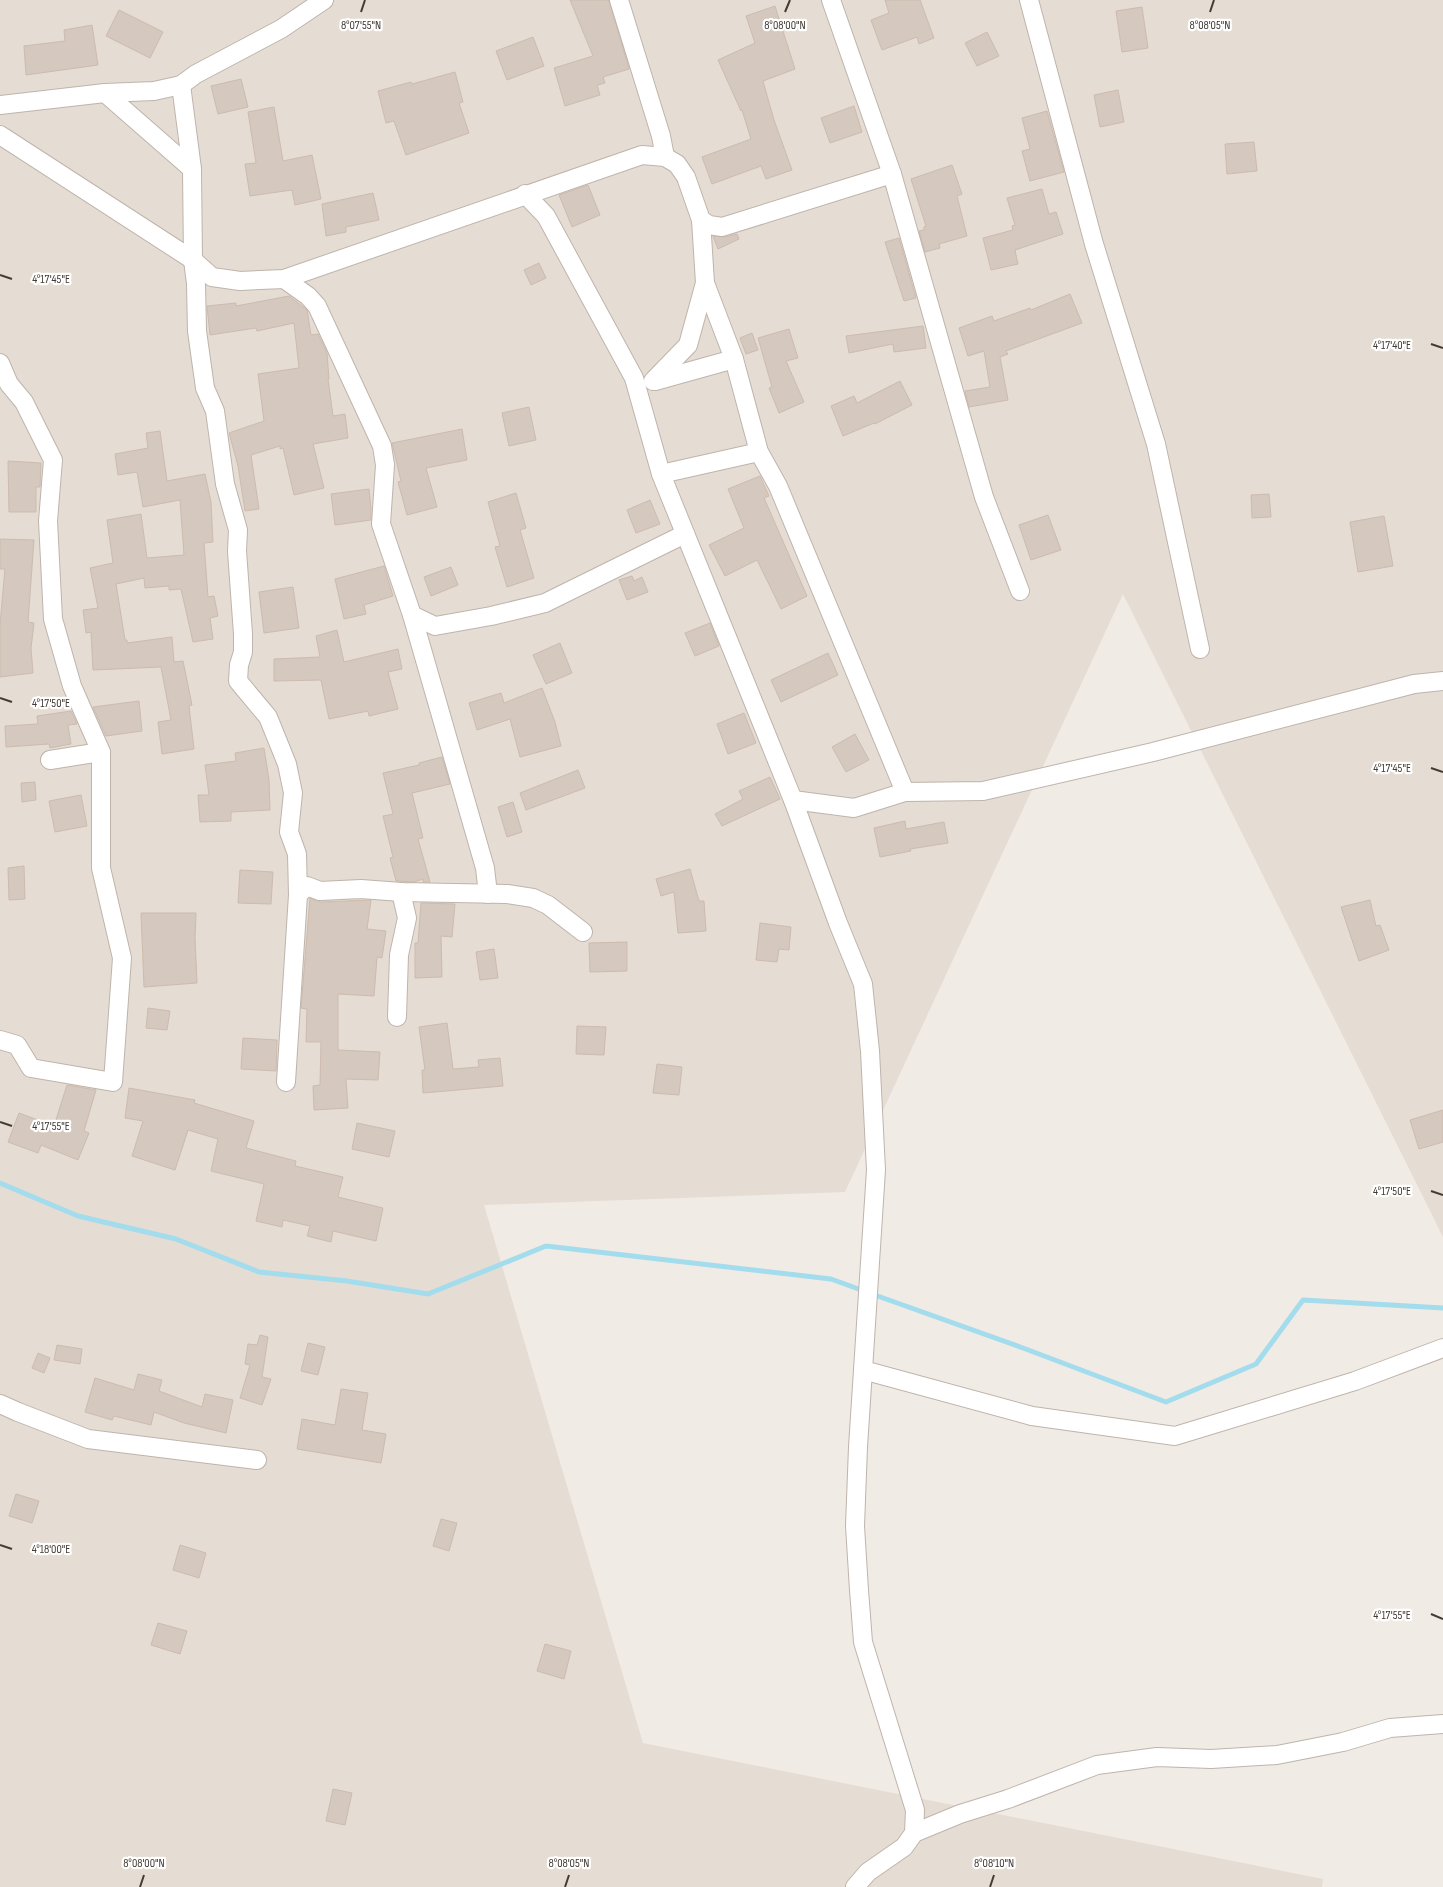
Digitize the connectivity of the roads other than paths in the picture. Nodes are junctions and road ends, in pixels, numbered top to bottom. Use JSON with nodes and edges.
{"nodes":[{"id":1,"x":324,"y":0,"type":"edge"},
{"id":2,"x":619,"y":0,"type":"edge"},
{"id":3,"x":831,"y":0,"type":"edge"},
{"id":4,"x":1029,"y":0,"type":"edge"},
{"id":5,"x":181,"y":85,"type":"junction"},
{"id":6,"x":105,"y":93,"type":"junction"},
{"id":7,"x":0,"y":105,"type":"edge"},
{"id":8,"x":0,"y":135,"type":"edge"},
{"id":9,"x":665,"y":157,"type":"junction"},
{"id":10,"x":192,"y":169,"type":"junction"},
{"id":11,"x":892,"y":174,"type":"junction"},
{"id":12,"x":550,"y":186,"type":"junction"},
{"id":13,"x":525,"y":194,"type":"junction"},
{"id":14,"x":546,"y":216,"type":"junction"},
{"id":15,"x":701,"y":220,"type":"junction"},
{"id":16,"x":193,"y":260,"type":"junction"},
{"id":17,"x":284,"y":279,"type":"junction"},
{"id":18,"x":204,"y":280,"type":"junction"},
{"id":19,"x":705,"y":283,"type":"junction"},
{"id":20,"x":734,"y":359,"type":"junction"},
{"id":21,"x":0,"y":363,"type":"edge"},
{"id":22,"x":634,"y":378,"type":"junction"},
{"id":23,"x":653,"y":382,"type":"junction"},
{"id":24,"x":758,"y":452,"type":"junction"},
{"id":25,"x":661,"y":474,"type":"junction"},
{"id":26,"x":685,"y":534,"type":"junction"},
{"id":27,"x":1020,"y":592,"type":"dead end"},
{"id":28,"x":412,"y":615,"type":"junction"},
{"id":29,"x":1200,"y":649,"type":"dead end"},
{"id":30,"x":1443,"y":681,"type":"edge"},
{"id":31,"x":101,"y":752,"type":"junction"},
{"id":32,"x":50,"y":760,"type":"dead end"},
{"id":33,"x":905,"y":792,"type":"junction"},
{"id":34,"x":792,"y":800,"type":"junction"},
{"id":35,"x":400,"y":892,"type":"junction"},
{"id":36,"x":488,"y":894,"type":"junction"},
{"id":37,"x":298,"y":895,"type":"junction"},
{"id":38,"x":584,"y":932,"type":"dead end"},
{"id":39,"x":397,"y":1017,"type":"dead end"},
{"id":40,"x":0,"y":1040,"type":"edge"},
{"id":41,"x":286,"y":1082,"type":"dead end"},
{"id":42,"x":1443,"y":1348,"type":"edge"},
{"id":43,"x":863,"y":1370,"type":"junction"},
{"id":44,"x":0,"y":1404,"type":"edge"},
{"id":45,"x":258,"y":1460,"type":"dead end"},
{"id":46,"x":1443,"y":1724,"type":"edge"},
{"id":47,"x":914,"y":1834,"type":"junction"},
{"id":48,"x":855,"y":1887,"type":"edge"}],
"edges":[{"from":1,"to":5,"type":"street"},
{"from":2,"to":9,"type":"street"},
{"from":3,"to":11,"type":"street"},
{"from":4,"to":29,"type":"street"},
{"from":5,"to":6,"type":"street"},
{"from":5,"to":10,"type":"street"},
{"from":6,"to":7,"type":"street"},
{"from":6,"to":10,"type":"street"},
{"from":8,"to":16,"type":"street"},
{"from":9,"to":12,"type":"street"},
{"from":9,"to":15,"type":"street"},
{"from":10,"to":16,"type":"street"},
{"from":11,"to":15,"type":"street"},
{"from":11,"to":27,"type":"street"},
{"from":12,"to":13,"type":"street"},
{"from":12,"to":14,"type":"street"},
{"from":13,"to":14,"type":"street"},
{"from":13,"to":17,"type":"street"},
{"from":14,"to":22,"type":"street"},
{"from":15,"to":19,"type":"street"},
{"from":16,"to":18,"type":"street"},
{"from":17,"to":18,"type":"street"},
{"from":17,"to":28,"type":"street"},
{"from":18,"to":37,"type":"street"},
{"from":19,"to":20,"type":"street"},
{"from":19,"to":23,"type":"street"},
{"from":20,"to":23,"type":"street"},
{"from":20,"to":24,"type":"street"},
{"from":21,"to":31,"type":"street"},
{"from":22,"to":23,"type":"street"},
{"from":22,"to":25,"type":"street"},
{"from":24,"to":25,"type":"street"},
{"from":24,"to":33,"type":"street"},
{"from":25,"to":26,"type":"street"},
{"from":26,"to":28,"type":"street"},
{"from":26,"to":34,"type":"street"},
{"from":28,"to":36,"type":"street"},
{"from":30,"to":33,"type":"street"},
{"from":31,"to":32,"type":"street"},
{"from":31,"to":40,"type":"street"},
{"from":33,"to":34,"type":"street"},
{"from":34,"to":43,"type":"street"},
{"from":35,"to":36,"type":"street"},
{"from":35,"to":37,"type":"street"},
{"from":35,"to":39,"type":"street"},
{"from":36,"to":38,"type":"street"},
{"from":37,"to":41,"type":"street"},
{"from":42,"to":43,"type":"street"},
{"from":43,"to":47,"type":"street"},
{"from":44,"to":45,"type":"street"},
{"from":46,"to":47,"type":"street"},
{"from":47,"to":48,"type":"street"}]}
